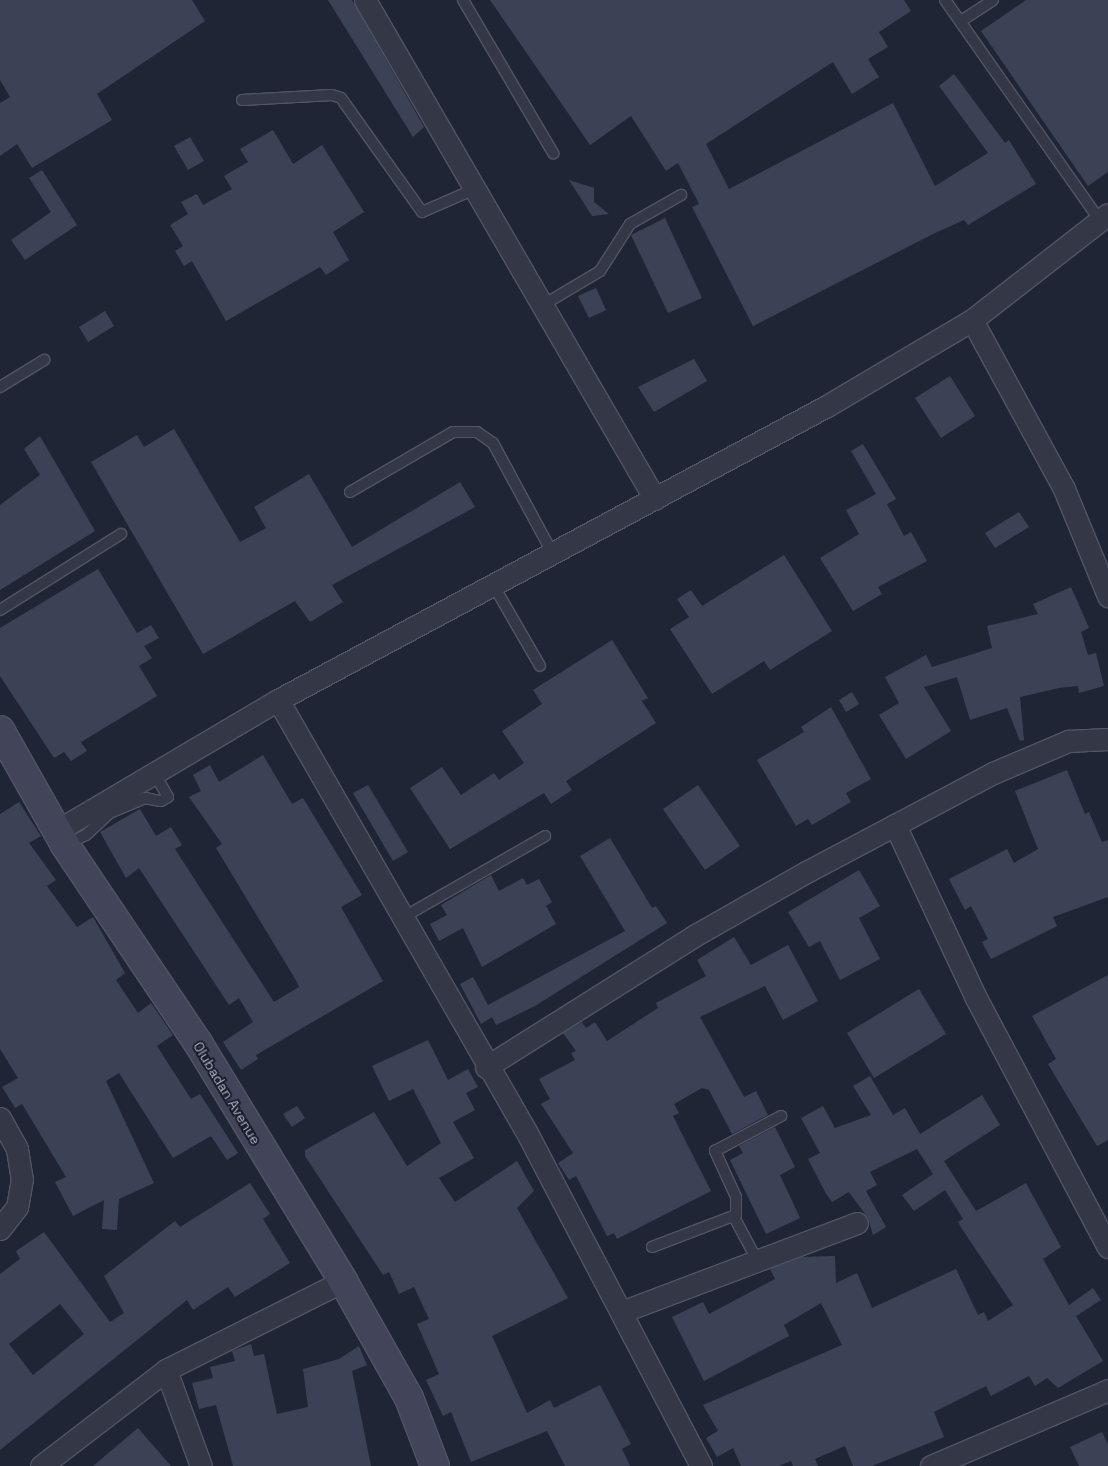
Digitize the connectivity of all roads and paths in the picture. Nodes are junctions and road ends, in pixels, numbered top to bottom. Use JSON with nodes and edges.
{"nodes":[{"id":1,"x":365,"y":0,"type":"edge"},
{"id":2,"x":462,"y":0,"type":"edge"},
{"id":3,"x":945,"y":0,"type":"edge"},
{"id":4,"x":993,"y":0,"type":"edge"},
{"id":5,"x":961,"y":21,"type":"junction"},
{"id":6,"x":242,"y":100,"type":"dead end"},
{"id":7,"x":553,"y":153,"type":"dead end"},
{"id":8,"x":475,"y":190,"type":"junction"},
{"id":9,"x":680,"y":195,"type":"dead end"},
{"id":10,"x":1103,"y":216,"type":"edge"},
{"id":11,"x":543,"y":305,"type":"junction"},
{"id":12,"x":972,"y":320,"type":"junction"},
{"id":13,"x":44,"y":360,"type":"dead end"},
{"id":14,"x":0,"y":387,"type":"edge"},
{"id":15,"x":350,"y":492,"type":"dead end"},
{"id":16,"x":655,"y":499,"type":"junction"},
{"id":17,"x":122,"y":534,"type":"dead end"},
{"id":18,"x":553,"y":554,"type":"junction"},
{"id":19,"x":494,"y":586,"type":"junction"},
{"id":20,"x":1108,"y":596,"type":"edge"},
{"id":21,"x":0,"y":610,"type":"edge"},
{"id":22,"x":540,"y":666,"type":"dead end"},
{"id":23,"x":278,"y":700,"type":"junction"},
{"id":24,"x":0,"y":730,"type":"edge"},
{"id":25,"x":1108,"y":739,"type":"edge"},
{"id":26,"x":154,"y":773,"type":"junction"},
{"id":27,"x":109,"y":807,"type":"junction"},
{"id":28,"x":895,"y":824,"type":"junction"},
{"id":29,"x":545,"y":836,"type":"dead end"},
{"id":30,"x":62,"y":838,"type":"junction"},
{"id":31,"x":402,"y":918,"type":"junction"},
{"id":32,"x":486,"y":1067,"type":"junction"},
{"id":33,"x":781,"y":1116,"type":"dead end"},
{"id":34,"x":0,"y":1118,"type":"edge"},
{"id":35,"x":734,"y":1217,"type":"junction"},
{"id":36,"x":857,"y":1223,"type":"dead end"},
{"id":37,"x":0,"y":1229,"type":"edge"},
{"id":38,"x":1108,"y":1246,"type":"edge"},
{"id":39,"x":652,"y":1247,"type":"dead end"},
{"id":40,"x":758,"y":1262,"type":"junction"},
{"id":41,"x":343,"y":1281,"type":"junction"},
{"id":42,"x":624,"y":1311,"type":"junction"},
{"id":43,"x":166,"y":1370,"type":"junction"},
{"id":44,"x":1108,"y":1390,"type":"edge"},
{"id":45,"x":41,"y":1466,"type":"edge"},
{"id":46,"x":200,"y":1466,"type":"edge"},
{"id":47,"x":435,"y":1466,"type":"edge"},
{"id":48,"x":701,"y":1466,"type":"edge"},
{"id":49,"x":931,"y":1466,"type":"edge"}],
"edges":[{"from":1,"to":8,"type":"street"},
{"from":2,"to":7,"type":"lane"},
{"from":3,"to":5,"type":"lane"},
{"from":4,"to":5,"type":"lane"},
{"from":5,"to":10,"type":"lane"},
{"from":6,"to":8,"type":"lane"},
{"from":8,"to":11,"type":"street"},
{"from":9,"to":11,"type":"lane"},
{"from":10,"to":12,"type":"street"},
{"from":11,"to":16,"type":"street"},
{"from":12,"to":16,"type":"street"},
{"from":12,"to":20,"type":"street"},
{"from":13,"to":14,"type":"lane"},
{"from":15,"to":18,"type":"lane"},
{"from":16,"to":18,"type":"street"},
{"from":17,"to":21,"type":"lane"},
{"from":18,"to":19,"type":"street"},
{"from":19,"to":22,"type":"lane"},
{"from":19,"to":23,"type":"street"},
{"from":23,"to":26,"type":"street"},
{"from":23,"to":31,"type":"street"},
{"from":24,"to":30,"type":"street","name":"Olubadan Avenue"},
{"from":25,"to":28,"type":"street"},
{"from":26,"to":27,"type":"street"},
{"from":26,"to":27,"type":"lane"},
{"from":27,"to":30,"type":"street"},
{"from":28,"to":32,"type":"street"},
{"from":28,"to":38,"type":"street"},
{"from":29,"to":31,"type":"lane"},
{"from":30,"to":41,"type":"street","name":"Olubadan Avenue"},
{"from":31,"to":32,"type":"street"},
{"from":32,"to":42,"type":"street"},
{"from":33,"to":35,"type":"lane"},
{"from":34,"to":37,"type":"street"},
{"from":35,"to":39,"type":"lane"},
{"from":35,"to":40,"type":"lane"},
{"from":36,"to":40,"type":"street"},
{"from":40,"to":42,"type":"street"},
{"from":41,"to":43,"type":"street"},
{"from":41,"to":47,"type":"street","name":"Olubadan Avenue"},
{"from":42,"to":48,"type":"street"},
{"from":43,"to":45,"type":"street"},
{"from":43,"to":46,"type":"street"},
{"from":44,"to":49,"type":"street"}]}
